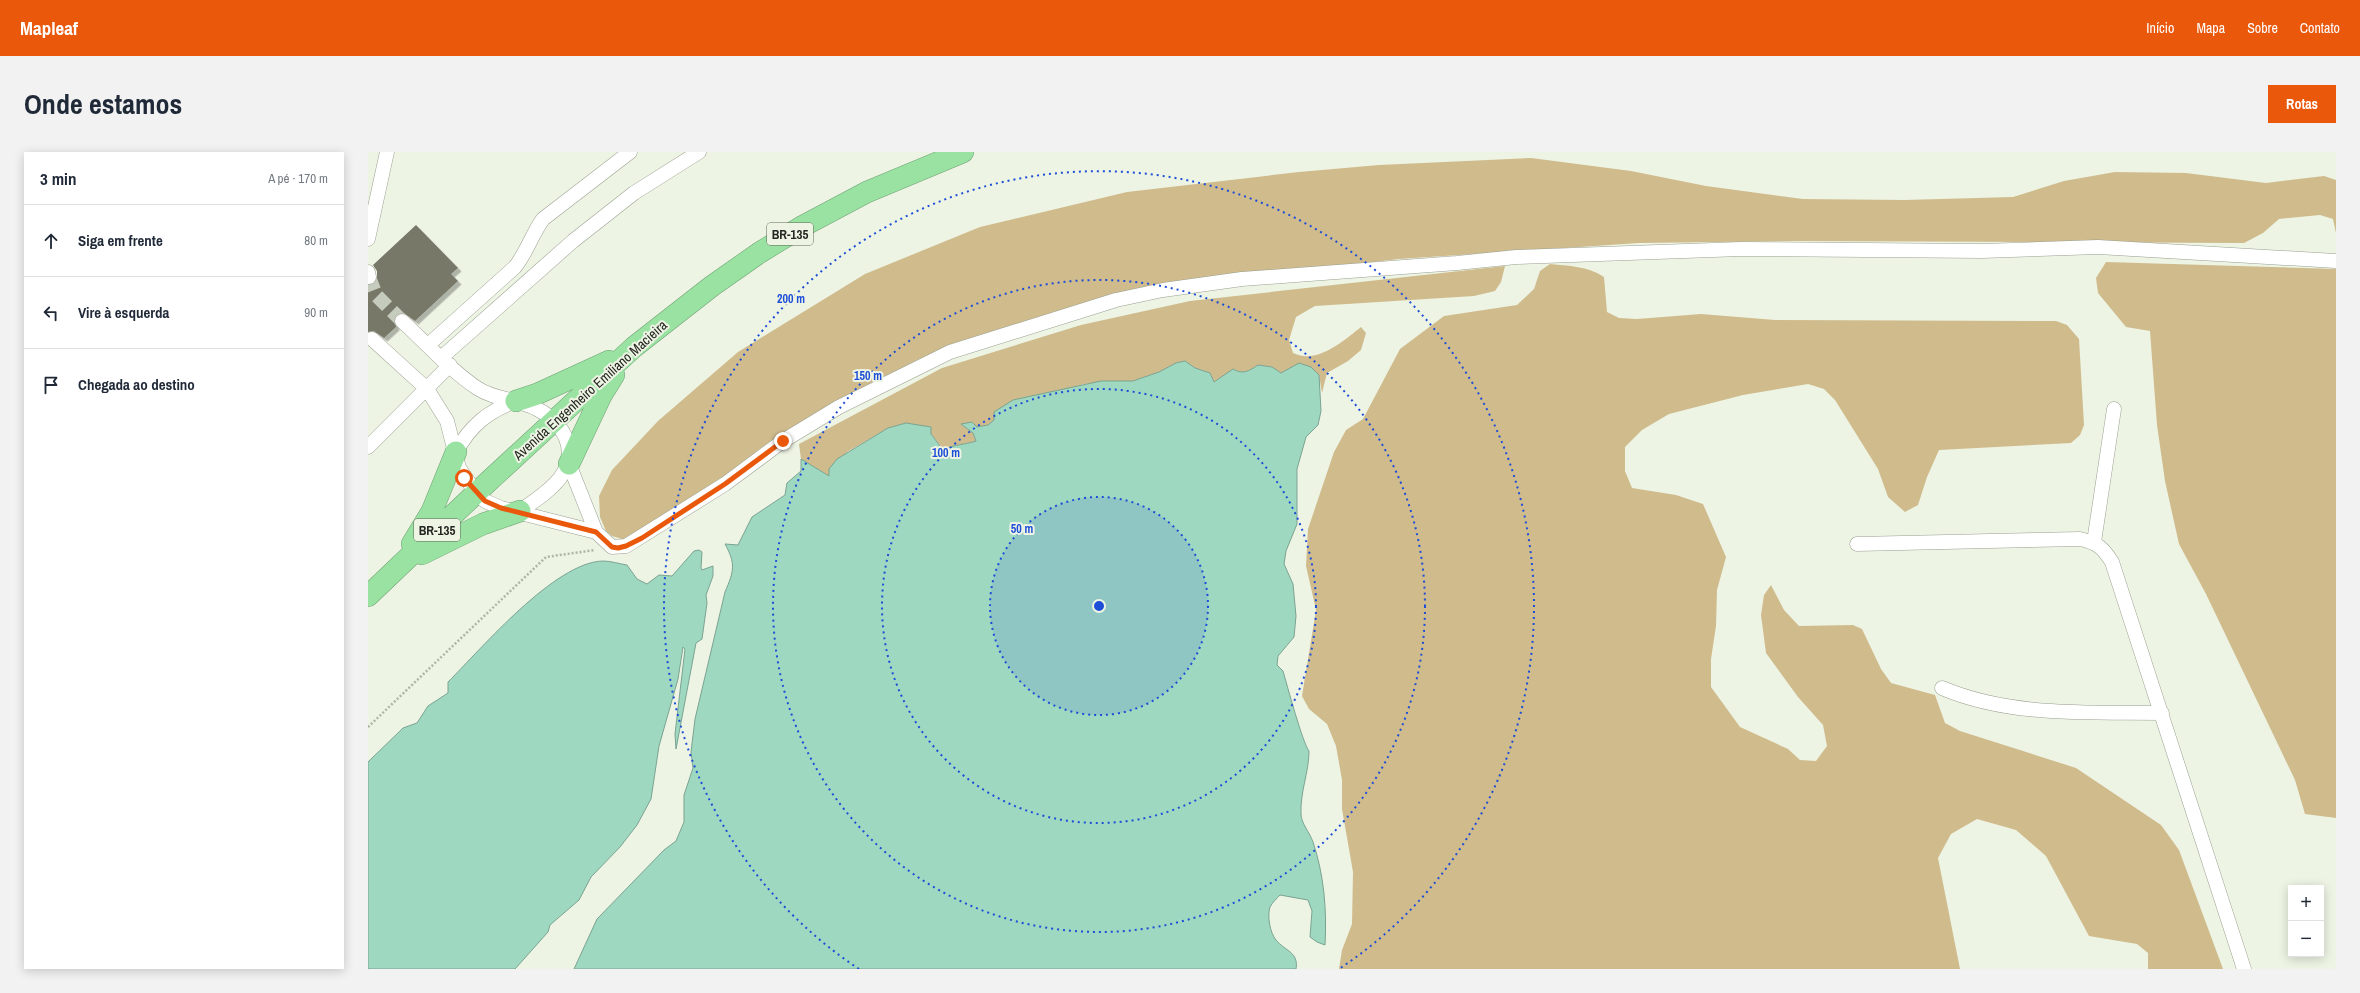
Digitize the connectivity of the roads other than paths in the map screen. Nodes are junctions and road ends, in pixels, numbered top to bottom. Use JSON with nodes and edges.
{"nodes":[{"id":1,"x":387,"y":152,"type":"edge"},
{"id":2,"x":630,"y":152,"type":"edge"},
{"id":3,"x":699,"y":152,"type":"edge"},
{"id":4,"x":963,"y":152,"type":"edge"},
{"id":5,"x":368,"y":238,"type":"edge"},
{"id":6,"x":2336,"y":261,"type":"edge"},
{"id":7,"x":402,"y":321,"type":"tunnel mouth"},
{"id":8,"x":372,"y":340,"type":"dead end"},
{"id":9,"x":428,"y":345,"type":"junction"},
{"id":10,"x":634,"y":347,"type":"junction"},
{"id":11,"x":446,"y":361,"type":"junction"},
{"id":12,"x":427,"y":389,"type":"junction"},
{"id":13,"x":516,"y":401,"type":"junction"},
{"id":14,"x":2114,"y":409,"type":"dead end"},
{"id":15,"x":554,"y":421,"type":"junction"},
{"id":16,"x":369,"y":443,"type":"edge"},
{"id":17,"x":456,"y":452,"type":"junction"},
{"id":18,"x":569,"y":464,"type":"junction"},
{"id":19,"x":476,"y":493,"type":"junction"},
{"id":20,"x":520,"y":511,"type":"junction"},
{"id":21,"x":596,"y":532,"type":"junction"},
{"id":22,"x":2094,"y":542,"type":"junction"},
{"id":23,"x":1857,"y":544,"type":"dead end"},
{"id":24,"x":399,"y":567,"type":"junction"},
{"id":25,"x":368,"y":596,"type":"edge"},
{"id":26,"x":1942,"y":688,"type":"dead end"},
{"id":27,"x":2162,"y":713,"type":"junction"},
{"id":28,"x":2244,"y":969,"type":"edge"}],
"edges":[{"from":1,"to":5,"type":"lane"},
{"from":2,"to":9,"type":"lane"},
{"from":3,"to":11,"type":"lane"},
{"from":4,"to":10,"type":"highway","name":"Avenida Engenheiro Emiliano Macieira","number":"BR-135"},
{"from":6,"to":21,"type":"lane"},
{"from":7,"to":9,"type":"lane"},
{"from":8,"to":12,"type":"lane"},
{"from":9,"to":11,"type":"lane"},
{"from":10,"to":13,"type":"highway"},
{"from":10,"to":15,"type":"highway","name":"Avenida Engenheiro Emiliano Macieira","number":"BR-135"},
{"from":10,"to":18,"type":"highway"},
{"from":11,"to":12,"type":"lane"},
{"from":11,"to":13,"type":"lane"},
{"from":12,"to":16,"type":"lane"},
{"from":12,"to":17,"type":"lane"},
{"from":13,"to":15,"type":"lane"},
{"from":13,"to":17,"type":"lane"},
{"from":14,"to":22,"type":"lane"},
{"from":15,"to":18,"type":"lane"},
{"from":15,"to":19,"type":"highway","name":"Avenida Engenheiro Emiliano Macieira","number":"BR-135"},
{"from":17,"to":19,"type":"lane"},
{"from":17,"to":24,"type":"highway"},
{"from":18,"to":20,"type":"lane"},
{"from":18,"to":21,"type":"lane"},
{"from":19,"to":20,"type":"lane"},
{"from":19,"to":24,"type":"highway","name":"Avenida Engenheiro Emiliano Macieira","number":"BR-135"},
{"from":20,"to":21,"type":"lane"},
{"from":20,"to":24,"type":"highway"},
{"from":22,"to":23,"type":"lane"},
{"from":22,"to":27,"type":"lane"},
{"from":24,"to":25,"type":"highway","name":"Avenida Engenheiro Emiliano Macieira","number":"BR-135"},
{"from":26,"to":27,"type":"lane"},
{"from":27,"to":28,"type":"lane"}]}
